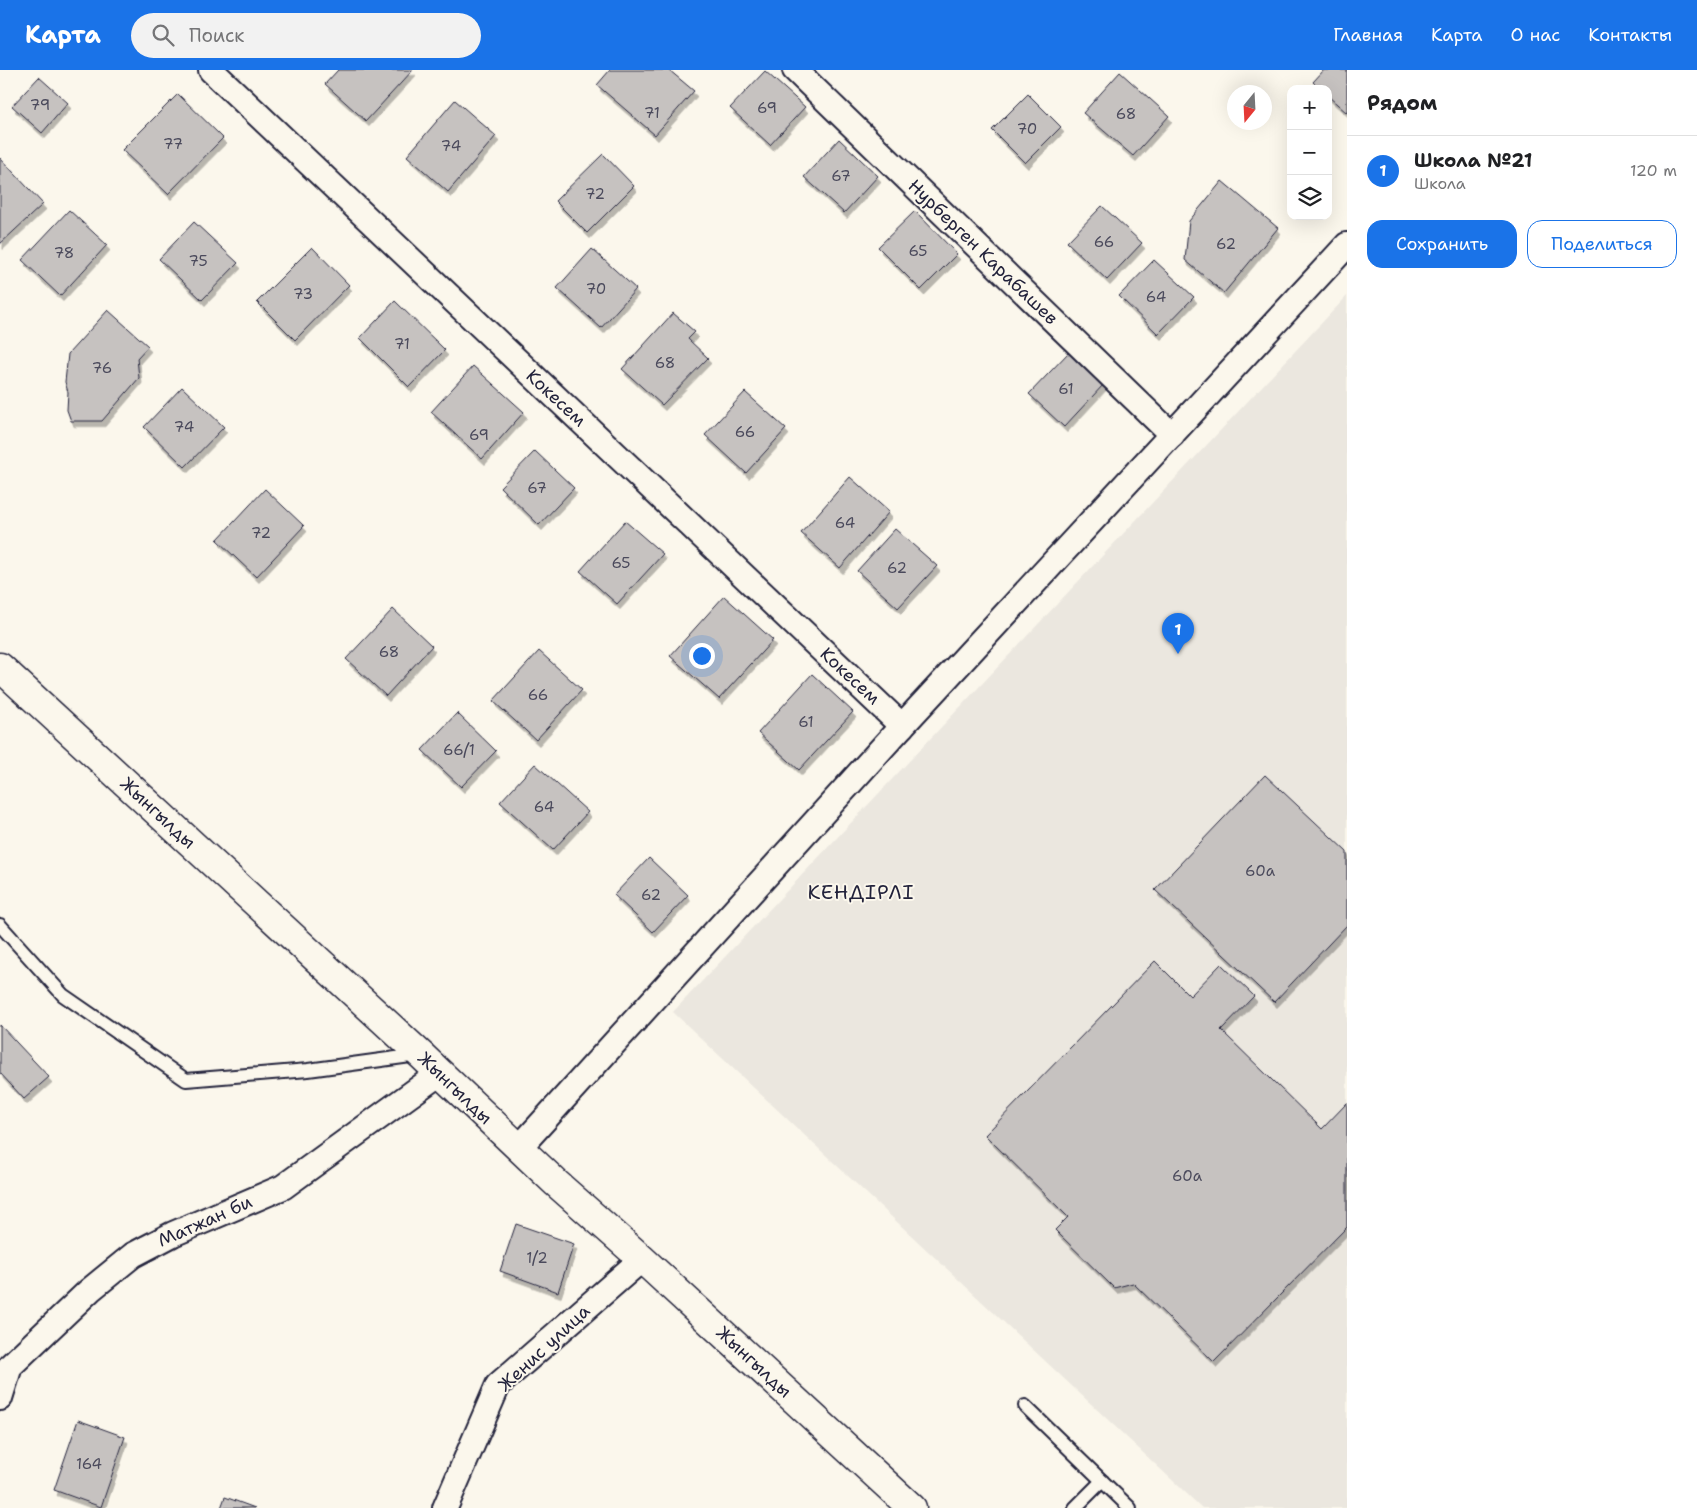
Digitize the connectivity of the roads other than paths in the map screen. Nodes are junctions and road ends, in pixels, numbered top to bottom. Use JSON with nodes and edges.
{"nodes":[{"id":1,"x":211,"y":70,"type":"edge"},
{"id":2,"x":795,"y":70,"type":"edge"},
{"id":3,"x":1347,"y":245,"type":"edge"},
{"id":4,"x":1172,"y":435,"type":"junction"},
{"id":5,"x":0,"y":667,"type":"edge"},
{"id":6,"x":902,"y":726,"type":"junction"},
{"id":7,"x":0,"y":925,"type":"edge"},
{"id":8,"x":430,"y":1064,"type":"junction"},
{"id":9,"x":519,"y":1148,"type":"junction"},
{"id":10,"x":642,"y":1259,"type":"junction"},
{"id":11,"x":5,"y":1367,"type":"edge"},
{"id":12,"x":0,"y":1398,"type":"edge"},
{"id":13,"x":1025,"y":1406,"type":"dead end"},
{"id":14,"x":1102,"y":1481,"type":"junction"},
{"id":15,"x":445,"y":1508,"type":"edge"},
{"id":16,"x":912,"y":1508,"type":"edge"},
{"id":17,"x":1075,"y":1508,"type":"edge"},
{"id":18,"x":1130,"y":1508,"type":"edge"}],
"edges":[{"from":1,"to":6,"type":"street","name":"Кокесем"},
{"from":2,"to":4,"type":"street","name":"Нурберген Карабашев"},
{"from":3,"to":4,"type":"street"},
{"from":4,"to":6,"type":"street"},
{"from":5,"to":8,"type":"street","name":"Жынгылды"},
{"from":6,"to":9,"type":"street"},
{"from":7,"to":8,"type":"lane"},
{"from":8,"to":9,"type":"street","name":"Жынгылды"},
{"from":8,"to":11,"type":"street","name":"Матжан би"},
{"from":9,"to":10,"type":"street","name":"Жынгылды"},
{"from":10,"to":15,"type":"street","name":"Женис улица"},
{"from":10,"to":16,"type":"street","name":"Жынгылды"},
{"from":11,"to":12,"type":"street","name":"Матжан би"},
{"from":13,"to":14,"type":"lane"},
{"from":14,"to":17,"type":"lane"},
{"from":14,"to":18,"type":"lane"}]}
